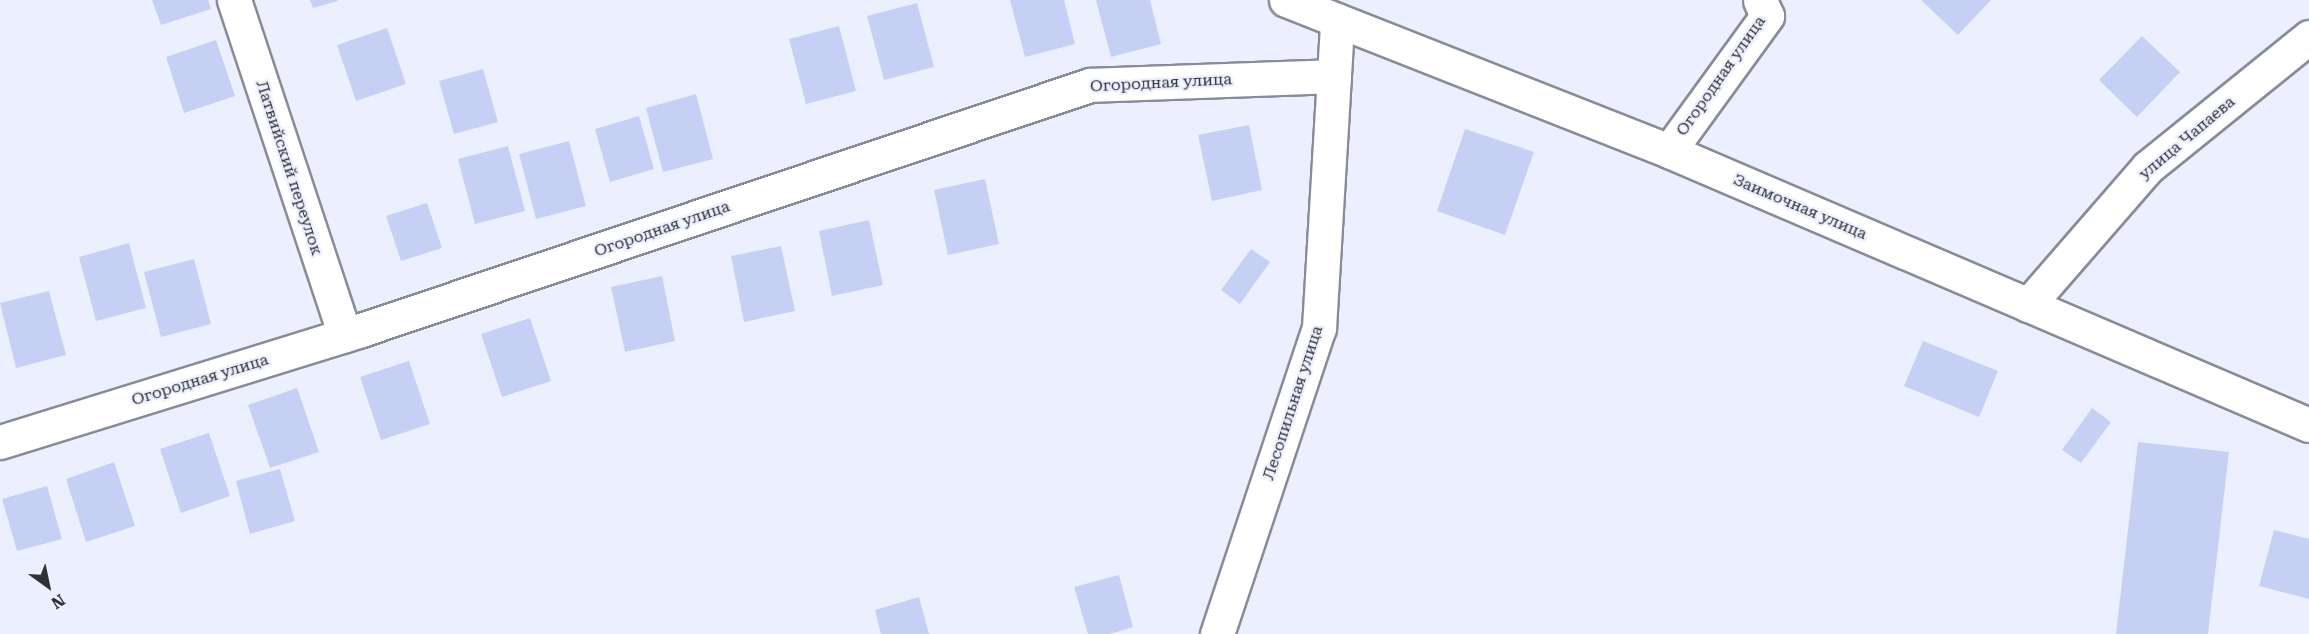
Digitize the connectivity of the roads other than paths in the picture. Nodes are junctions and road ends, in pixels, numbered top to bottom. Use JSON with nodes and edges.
{"nodes":[{"id":1,"x":234,"y":0,"type":"edge"},
{"id":2,"x":1286,"y":0,"type":"edge"},
{"id":3,"x":1760,"y":0,"type":"edge"},
{"id":4,"x":1337,"y":21,"type":"junction"},
{"id":5,"x":2309,"y":37,"type":"edge"},
{"id":6,"x":1334,"y":76,"type":"junction"},
{"id":7,"x":1669,"y":151,"type":"junction"},
{"id":8,"x":2028,"y":304,"type":"junction"},
{"id":9,"x":345,"y":335,"type":"junction"},
{"id":10,"x":2309,"y":425,"type":"edge"},
{"id":11,"x":0,"y":442,"type":"edge"},
{"id":12,"x":1217,"y":634,"type":"edge"}],
"edges":[{"from":1,"to":9,"type":"street","name":"Латвийский переулок"},
{"from":2,"to":4,"type":"street","name":"Заимочная улица"},
{"from":3,"to":7,"type":"street","name":"Огородная улица"},
{"from":4,"to":6,"type":"street","name":"Лесопильная улица"},
{"from":4,"to":7,"type":"street","name":"Заимочная улица"},
{"from":5,"to":8,"type":"street","name":"улица Чапаева"},
{"from":6,"to":9,"type":"street","name":"Огородная улица"},
{"from":6,"to":12,"type":"street","name":"Лесопильная улица"},
{"from":7,"to":8,"type":"street","name":"Заимочная улица"},
{"from":8,"to":10,"type":"street","name":"Заимочная улица"},
{"from":9,"to":11,"type":"street","name":"Огородная улица"}]}
